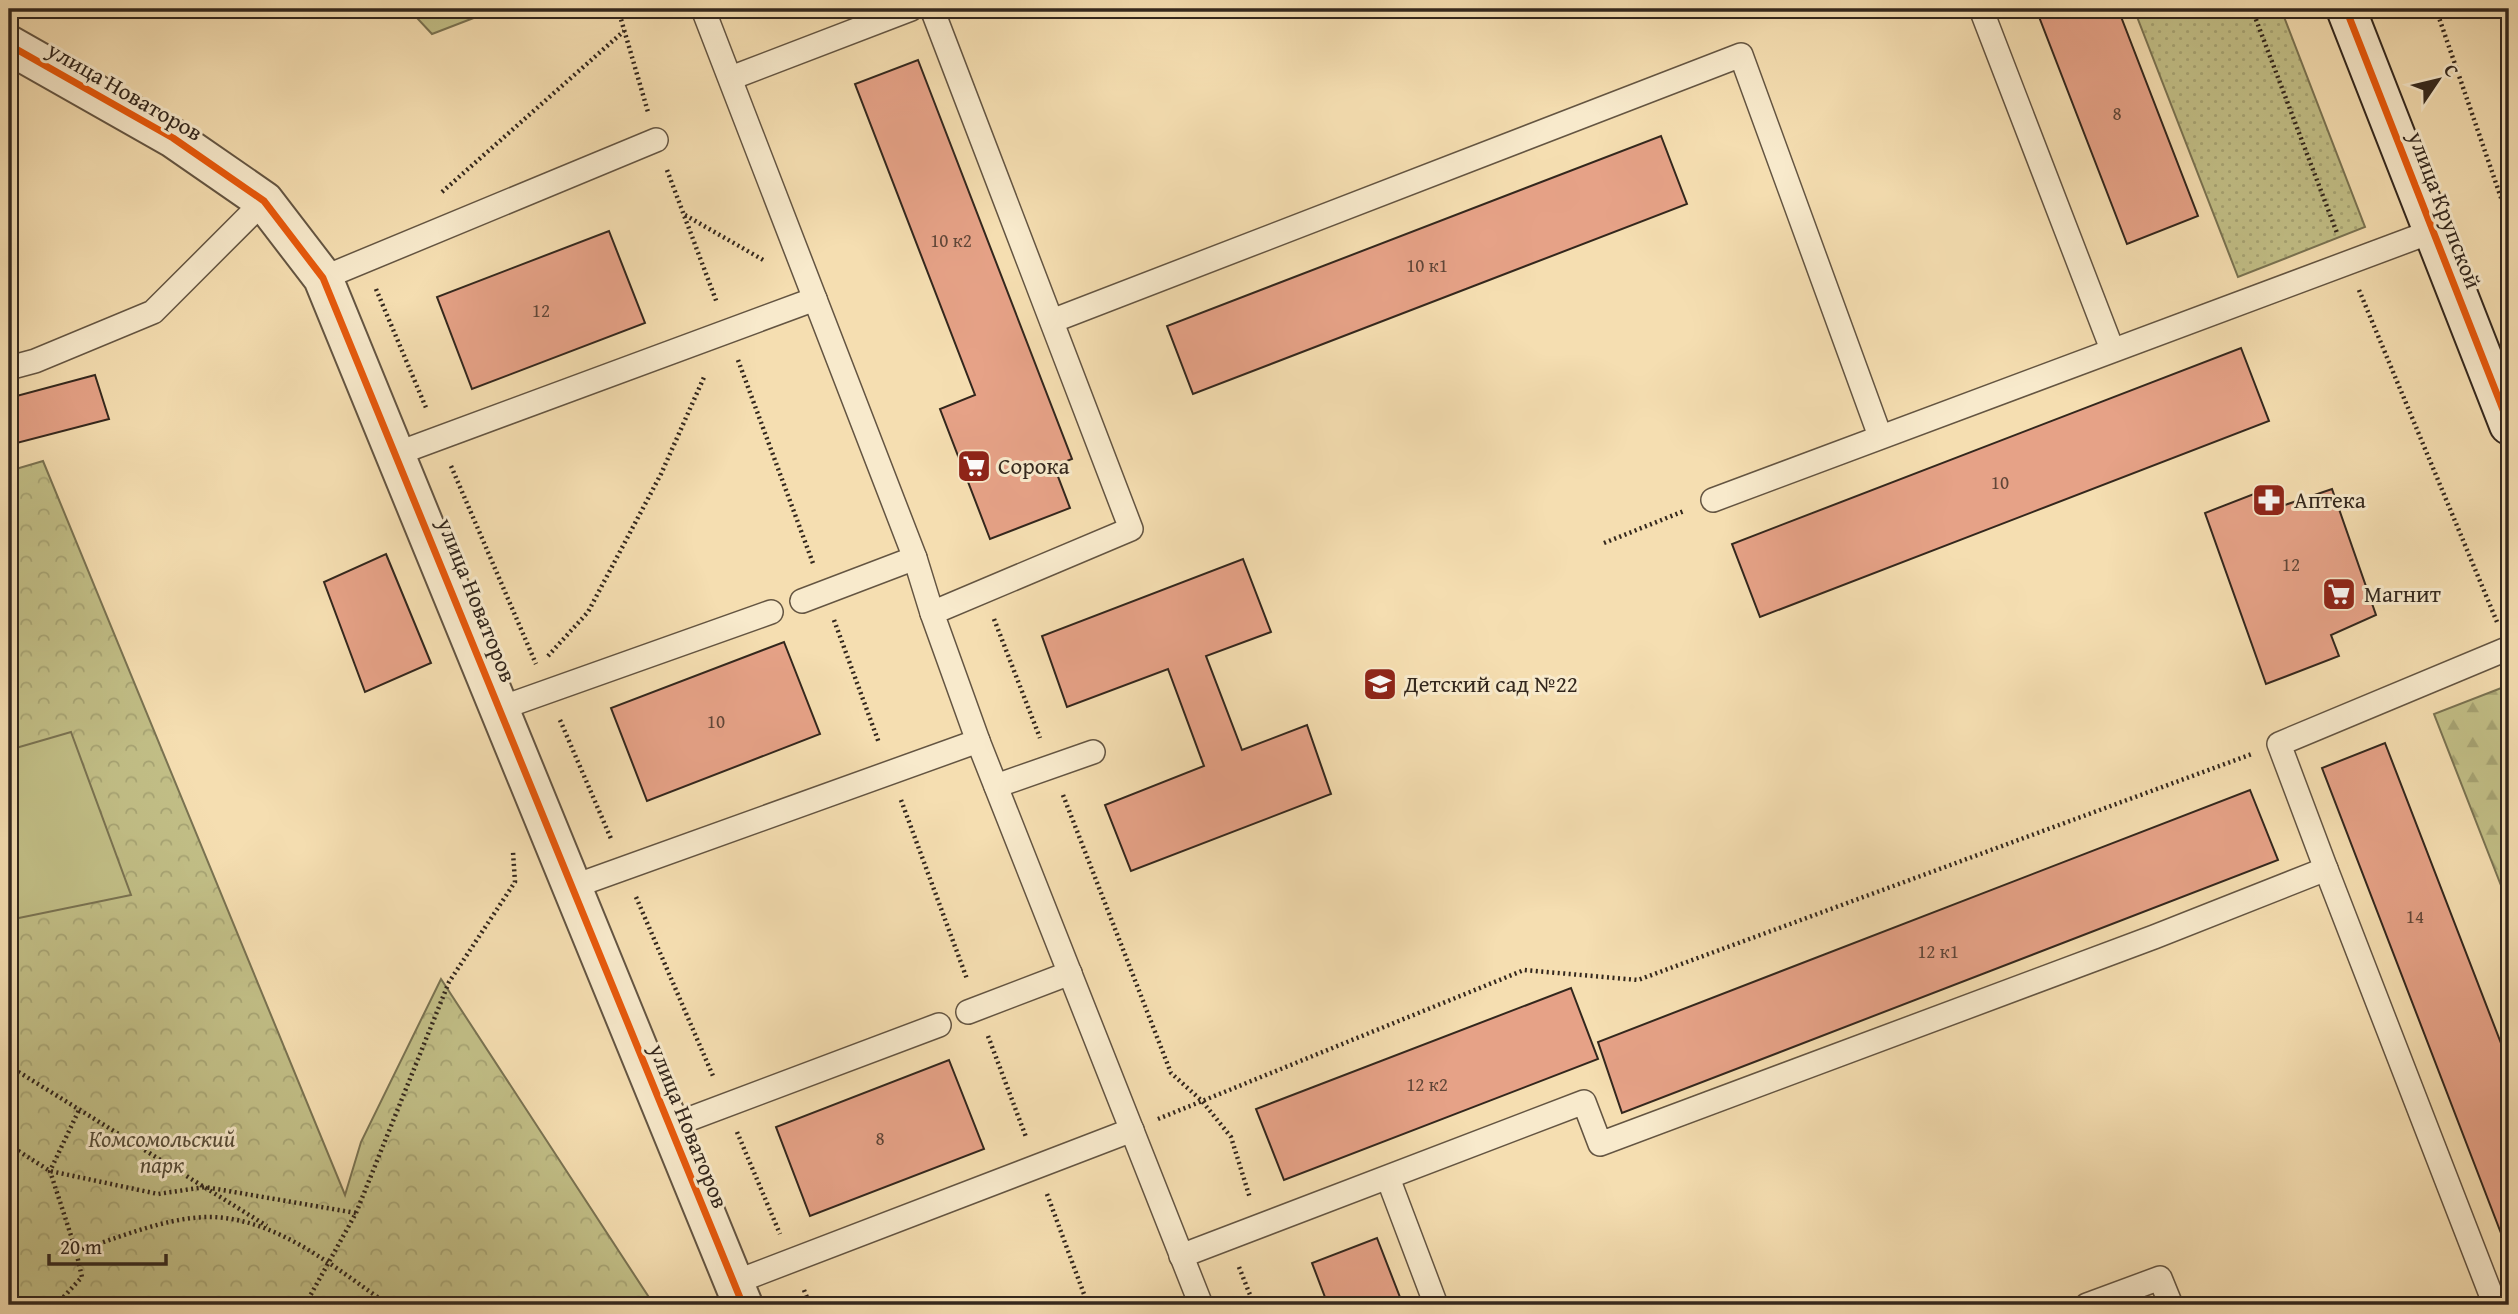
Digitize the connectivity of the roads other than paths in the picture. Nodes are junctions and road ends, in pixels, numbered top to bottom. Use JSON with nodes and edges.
{"nodes":[{"id":1,"x":703,"y":9,"type":"edge"},
{"id":2,"x":911,"y":9,"type":"edge"},
{"id":3,"x":932,"y":9,"type":"edge"},
{"id":4,"x":1981,"y":9,"type":"edge"},
{"id":5,"x":2346,"y":9,"type":"edge"},
{"id":6,"x":9,"y":45,"type":"edge"},
{"id":7,"x":731,"y":78,"type":"junction"},
{"id":8,"x":656,"y":140,"type":"road end"},
{"id":9,"x":264,"y":201,"type":"junction"},
{"id":10,"x":2433,"y":231,"type":"junction"},
{"id":11,"x":323,"y":278,"type":"junction"},
{"id":12,"x":813,"y":293,"type":"junction"},
{"id":13,"x":1052,"y":321,"type":"junction"},
{"id":14,"x":2112,"y":349,"type":"junction"},
{"id":15,"x":9,"y":368,"type":"edge"},
{"id":16,"x":2509,"y":425,"type":"edge"},
{"id":17,"x":1880,"y":436,"type":"junction"},
{"id":18,"x":396,"y":454,"type":"junction"},
{"id":19,"x":1713,"y":500,"type":"road end"},
{"id":20,"x":915,"y":558,"type":"junction"},
{"id":21,"x":802,"y":601,"type":"dead end"},
{"id":22,"x":771,"y":612,"type":"dead end"},
{"id":23,"x":932,"y":613,"type":"junction"},
{"id":24,"x":2509,"y":648,"type":"edge"},
{"id":25,"x":501,"y":708,"type":"junction"},
{"id":26,"x":978,"y":741,"type":"junction"},
{"id":27,"x":1093,"y":752,"type":"dead end"},
{"id":28,"x":996,"y":786,"type":"junction"},
{"id":29,"x":2326,"y":870,"type":"junction"},
{"id":30,"x":572,"y":887,"type":"junction"},
{"id":31,"x":1070,"y":973,"type":"junction"},
{"id":32,"x":973,"y":1010,"type":"road end"},
{"id":33,"x":939,"y":1025,"type":"dead end"},
{"id":34,"x":668,"y":1127,"type":"junction"},
{"id":35,"x":1132,"y":1130,"type":"junction"},
{"id":36,"x":1388,"y":1178,"type":"junction"},
{"id":37,"x":1181,"y":1256,"type":"junction"},
{"id":38,"x":738,"y":1294,"type":"edge"},
{"id":39,"x":1201,"y":1305,"type":"edge"},
{"id":40,"x":1436,"y":1305,"type":"edge"},
{"id":41,"x":2087,"y":1305,"type":"edge"},
{"id":42,"x":2171,"y":1305,"type":"edge"},
{"id":43,"x":2495,"y":1305,"type":"edge"}],
"edges":[{"from":1,"to":7,"type":"lane"},
{"from":2,"to":7,"type":"lane"},
{"from":3,"to":13,"type":"lane"},
{"from":4,"to":14,"type":"lane"},
{"from":5,"to":10,"type":"street","name":"улица Крупской"},
{"from":6,"to":9,"type":"street","name":"улица Новаторов"},
{"from":7,"to":12,"type":"lane"},
{"from":8,"to":11,"type":"lane"},
{"from":9,"to":11,"type":"street","name":"улица Новаторов"},
{"from":9,"to":15,"type":"lane"},
{"from":10,"to":14,"type":"lane"},
{"from":10,"to":16,"type":"street","name":"улица Крупской"},
{"from":11,"to":18,"type":"street","name":"улица Новаторов"},
{"from":12,"to":18,"type":"lane"},
{"from":12,"to":20,"type":"lane"},
{"from":13,"to":17,"type":"lane"},
{"from":13,"to":23,"type":"lane"},
{"from":14,"to":17,"type":"lane"},
{"from":17,"to":19,"type":"lane"},
{"from":18,"to":25,"type":"street","name":"улица Новаторов"},
{"from":20,"to":21,"type":"lane"},
{"from":20,"to":23,"type":"lane"},
{"from":22,"to":25,"type":"lane"},
{"from":23,"to":26,"type":"lane"},
{"from":24,"to":29,"type":"lane"},
{"from":25,"to":30,"type":"street","name":"улица Новаторов"},
{"from":26,"to":28,"type":"lane"},
{"from":26,"to":30,"type":"lane"},
{"from":27,"to":28,"type":"lane"},
{"from":28,"to":31,"type":"lane"},
{"from":29,"to":36,"type":"lane"},
{"from":29,"to":43,"type":"lane"},
{"from":30,"to":34,"type":"street","name":"улица Новаторов"},
{"from":31,"to":32,"type":"lane"},
{"from":31,"to":35,"type":"lane"},
{"from":33,"to":34,"type":"lane"},
{"from":34,"to":38,"type":"street","name":"улица Новаторов"},
{"from":35,"to":37,"type":"lane"},
{"from":35,"to":38,"type":"lane"},
{"from":36,"to":37,"type":"lane"},
{"from":36,"to":40,"type":"lane"},
{"from":37,"to":39,"type":"lane"},
{"from":41,"to":42,"type":"lane"}]}
